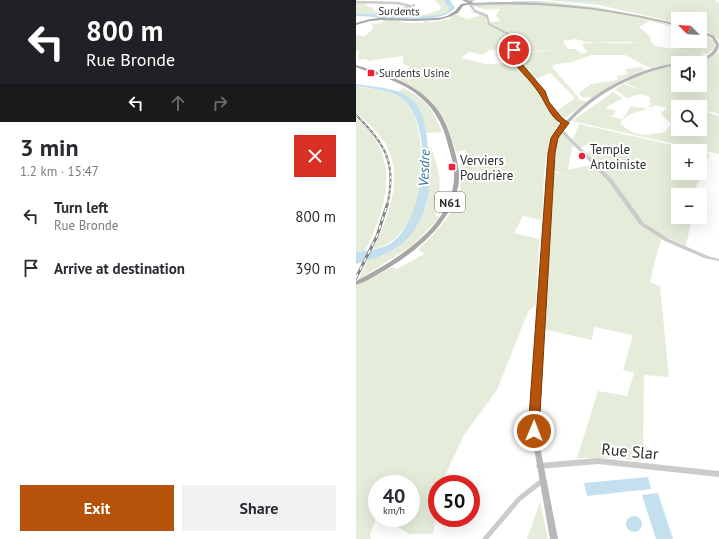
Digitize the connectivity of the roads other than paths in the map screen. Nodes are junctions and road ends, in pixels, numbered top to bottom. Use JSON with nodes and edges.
{"nodes":[{"id":1,"x":356,"y":2,"type":"edge"},
{"id":2,"x":467,"y":2,"type":"edge"},
{"id":3,"x":409,"y":6,"type":"junction"},
{"id":4,"x":406,"y":11,"type":"junction"},
{"id":5,"x":393,"y":12,"type":"junction"},
{"id":6,"x":398,"y":14,"type":"dead end"},
{"id":7,"x":379,"y":18,"type":"junction"},
{"id":8,"x":671,"y":23,"type":"edge"},
{"id":9,"x":356,"y":24,"type":"edge"},
{"id":10,"x":707,"y":35,"type":"edge"},
{"id":11,"x":707,"y":57,"type":"edge"},
{"id":12,"x":356,"y":66,"type":"edge"},
{"id":13,"x":671,"y":66,"type":"edge"},
{"id":14,"x":565,"y":123,"type":"junction"},
{"id":15,"x":560,"y":129,"type":"junction"},
{"id":16,"x":719,"y":260,"type":"edge"},
{"id":17,"x":356,"y":283,"type":"edge"},
{"id":18,"x":539,"y":466,"type":"junction"},
{"id":19,"x":719,"y":474,"type":"edge"},
{"id":20,"x":542,"y":481,"type":"junction"},
{"id":21,"x":485,"y":539,"type":"edge"},
{"id":22,"x":554,"y":539,"type":"edge"}],
"edges":[{"from":1,"to":3,"type":"street"},
{"from":2,"to":7,"type":"main road","name":"Surdents"},
{"from":2,"to":8,"type":"main road"},
{"from":2,"to":14,"type":"street"},
{"from":3,"to":4,"type":"street"},
{"from":3,"to":5,"type":"street"},
{"from":4,"to":5,"type":"street"},
{"from":4,"to":6,"type":"street"},
{"from":5,"to":7,"type":"street"},
{"from":7,"to":9,"type":"main road","name":"Surdents"},
{"from":10,"to":11,"type":"main road"},
{"from":12,"to":17,"type":"main road","number":"N61"},
{"from":13,"to":14,"type":"main road"},
{"from":14,"to":15,"type":"main road"},
{"from":15,"to":16,"type":"street"},
{"from":15,"to":18,"type":"main road"},
{"from":18,"to":19,"type":"street","name":"Rue Slar"},
{"from":18,"to":20,"type":"main road"},
{"from":20,"to":21,"type":"street"},
{"from":20,"to":22,"type":"main road"}]}
